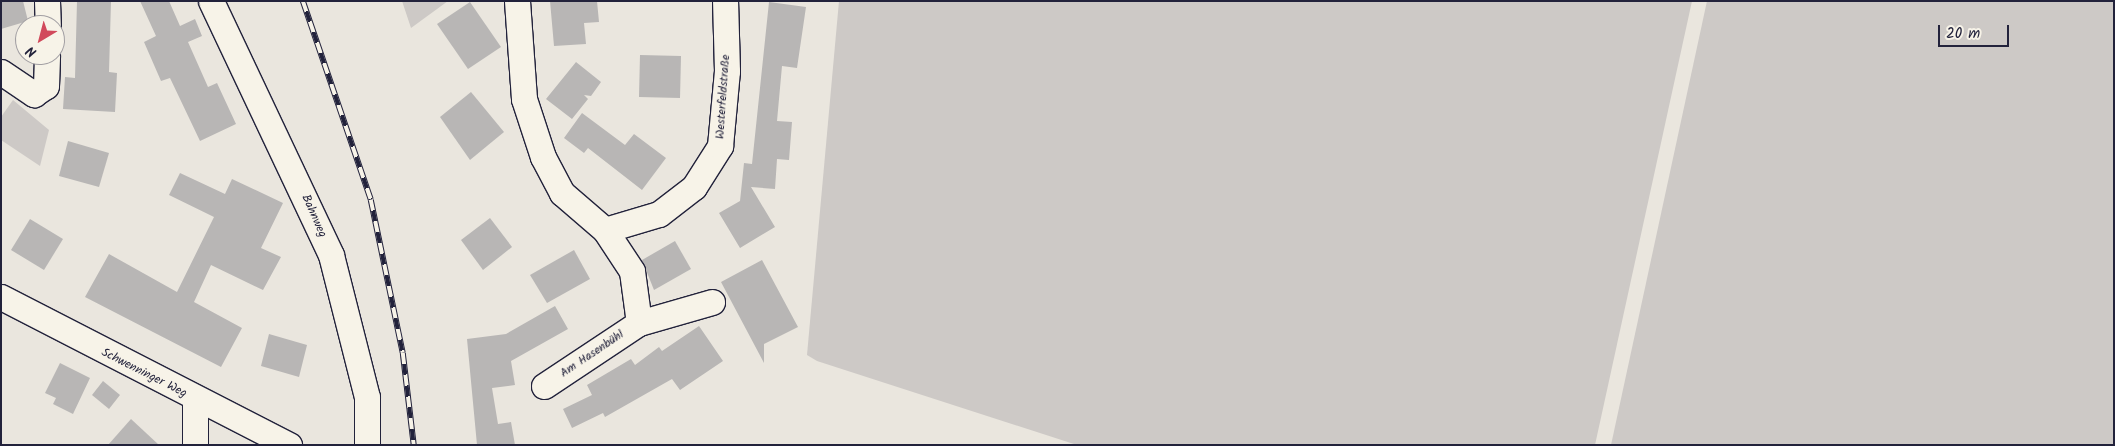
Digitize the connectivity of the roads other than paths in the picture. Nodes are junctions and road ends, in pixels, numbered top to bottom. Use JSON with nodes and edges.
{"nodes":[{"id":1,"x":47,"y":1,"type":"edge"},
{"id":2,"x":211,"y":1,"type":"edge"},
{"id":3,"x":517,"y":1,"type":"edge"},
{"id":4,"x":725,"y":1,"type":"edge"},
{"id":5,"x":48,"y":15,"type":"edge"},
{"id":6,"x":47,"y":65,"type":"edge"},
{"id":7,"x":1,"y":72,"type":"edge"},
{"id":8,"x":605,"y":230,"type":"junction"},
{"id":9,"x":1,"y":297,"type":"edge"},
{"id":10,"x":712,"y":302,"type":"dead end"},
{"id":11,"x":639,"y":323,"type":"junction"},
{"id":12,"x":544,"y":386,"type":"dead end"},
{"id":13,"x":195,"y":399,"type":"junction"},
{"id":14,"x":195,"y":445,"type":"edge"},
{"id":15,"x":290,"y":445,"type":"edge"},
{"id":16,"x":367,"y":445,"type":"edge"}],
"edges":[{"from":1,"to":5,"type":"street"},
{"from":2,"to":16,"type":"street","name":"Bahnweg"},
{"from":3,"to":8,"type":"street"},
{"from":4,"to":8,"type":"street","name":"Westerfeldstraße"},
{"from":6,"to":7,"type":"street"},
{"from":8,"to":11,"type":"street"},
{"from":9,"to":13,"type":"street","name":"Schwenninger Weg"},
{"from":10,"to":11,"type":"street","name":"Am Hasenbühl"},
{"from":11,"to":12,"type":"street","name":"Am Hasenbühl"},
{"from":13,"to":14,"type":"street"},
{"from":13,"to":15,"type":"street","name":"Schwenninger Weg"}]}
